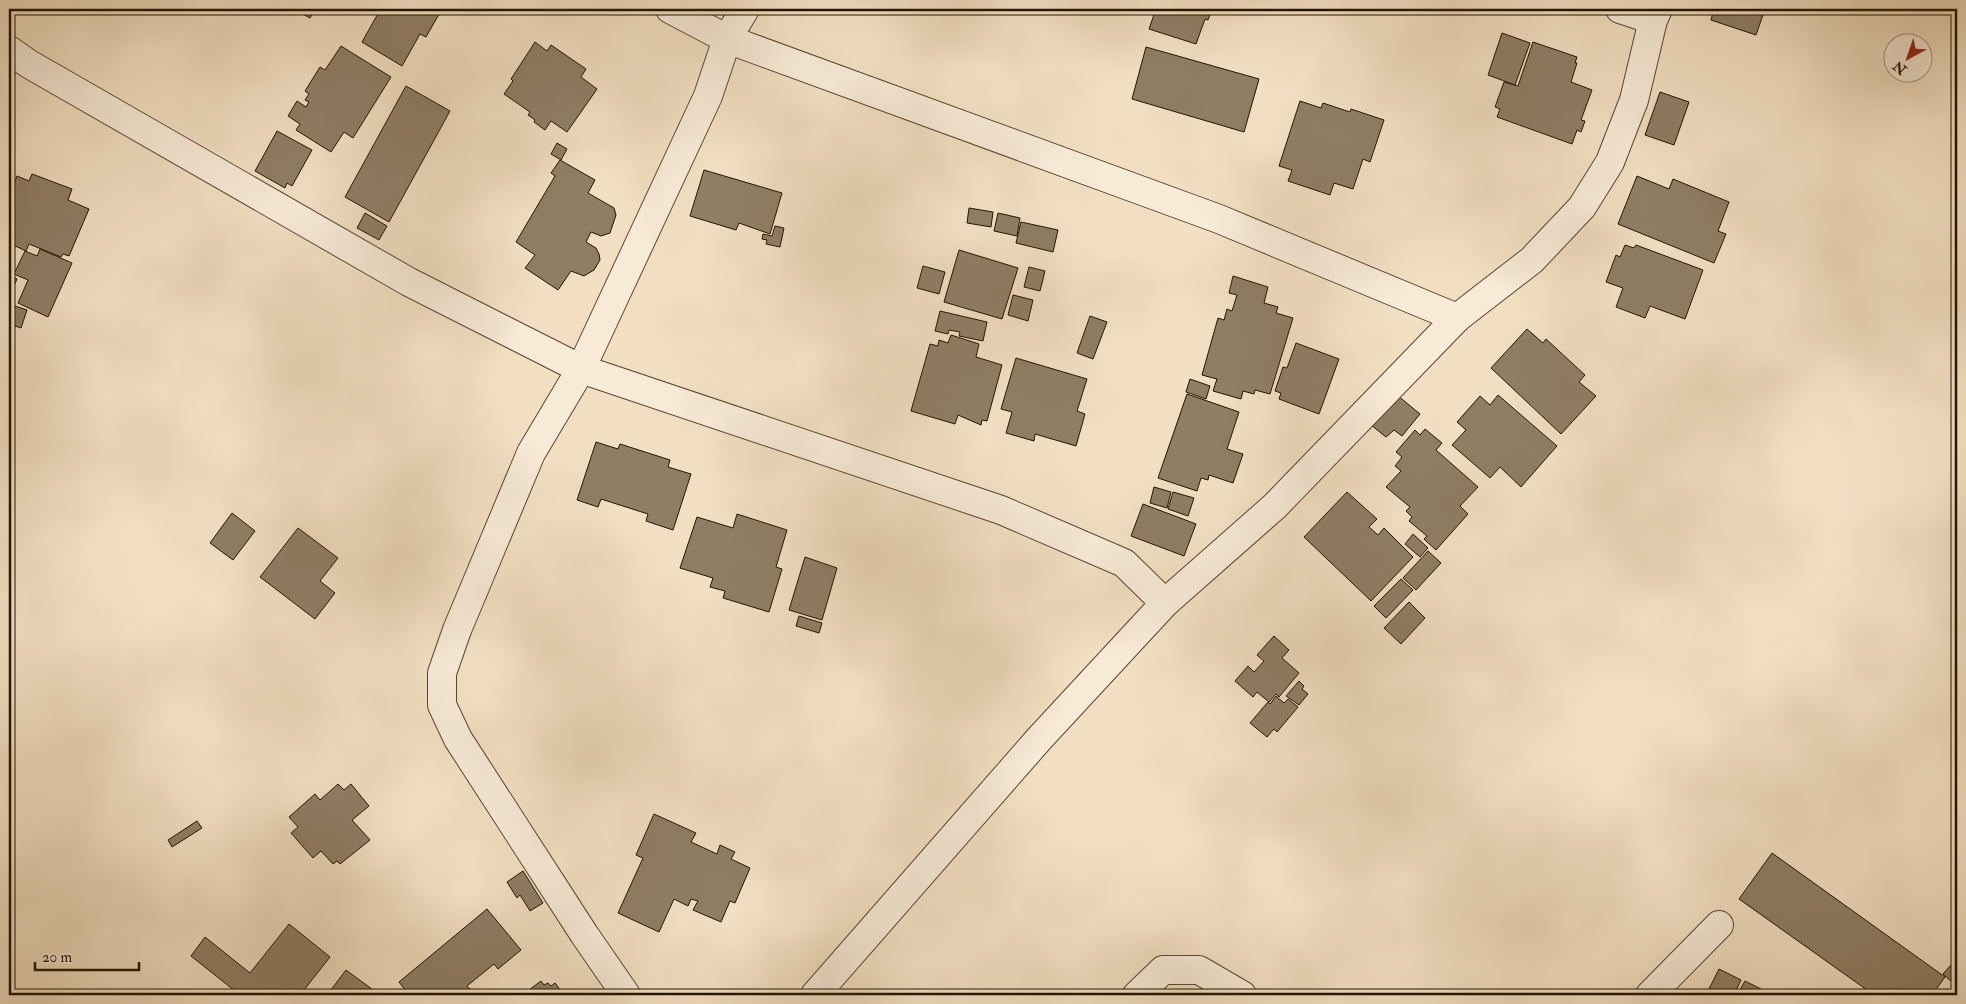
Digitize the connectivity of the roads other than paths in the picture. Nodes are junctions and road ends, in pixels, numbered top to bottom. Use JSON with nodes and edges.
{"nodes":[{"id":1,"x":670,"y":9,"type":"edge"},
{"id":2,"x":744,"y":9,"type":"edge"},
{"id":3,"x":1620,"y":9,"type":"edge"},
{"id":4,"x":1655,"y":15,"type":"edge"},
{"id":5,"x":727,"y":39,"type":"junction"},
{"id":6,"x":9,"y":50,"type":"edge"},
{"id":7,"x":1457,"y":318,"type":"junction"},
{"id":8,"x":581,"y":369,"type":"junction"},
{"id":9,"x":1165,"y":603,"type":"junction"},
{"id":10,"x":1719,"y":925,"type":"dead end"},
{"id":11,"x":626,"y":995,"type":"edge"},
{"id":12,"x":815,"y":995,"type":"edge"},
{"id":13,"x":1137,"y":995,"type":"edge"},
{"id":14,"x":1242,"y":995,"type":"edge"},
{"id":15,"x":1650,"y":995,"type":"edge"}],
"edges":[{"from":1,"to":5,"type":"street"},
{"from":2,"to":5,"type":"street"},
{"from":3,"to":4,"type":"street"},
{"from":4,"to":7,"type":"street"},
{"from":5,"to":7,"type":"street"},
{"from":5,"to":8,"type":"street"},
{"from":6,"to":8,"type":"street"},
{"from":7,"to":9,"type":"street"},
{"from":8,"to":9,"type":"street"},
{"from":8,"to":11,"type":"street"},
{"from":9,"to":12,"type":"street"},
{"from":10,"to":15,"type":"street"},
{"from":13,"to":14,"type":"street"}]}
